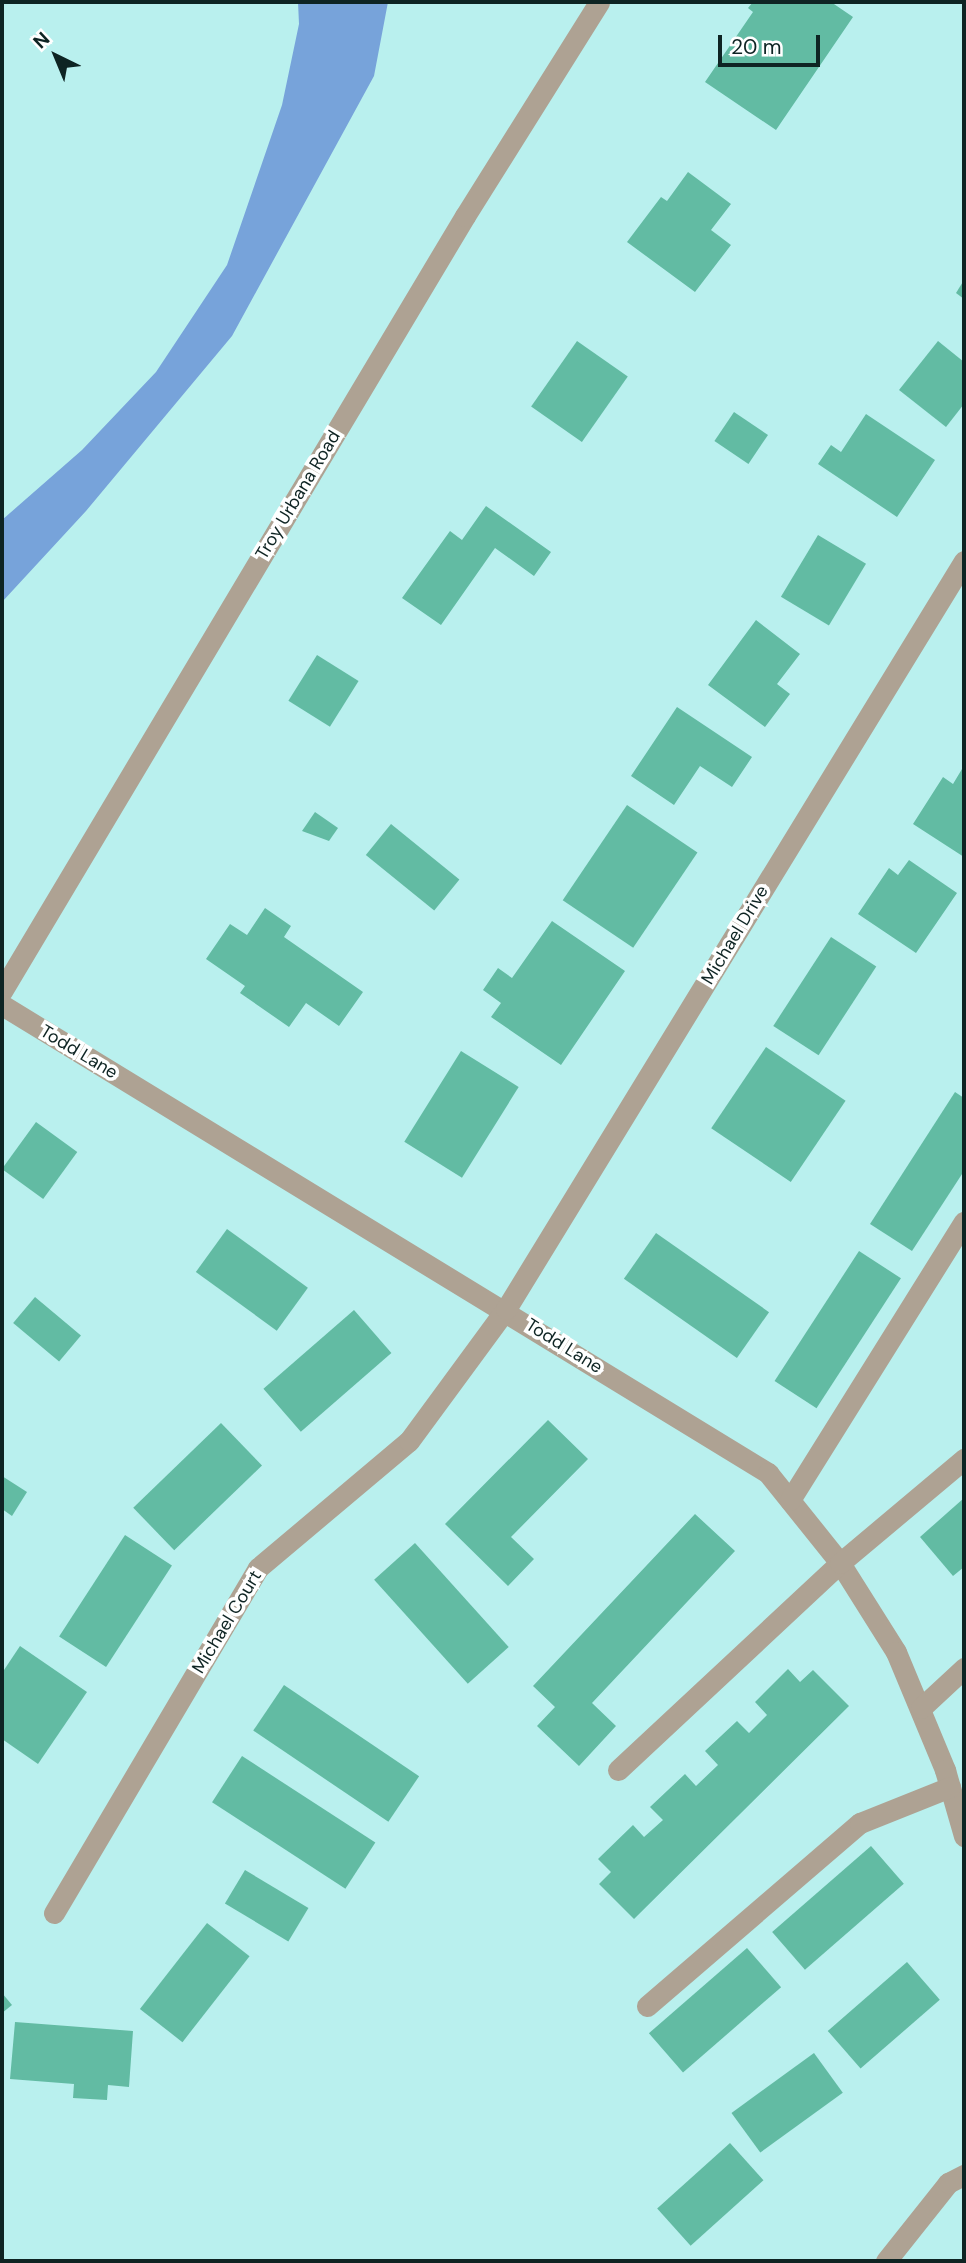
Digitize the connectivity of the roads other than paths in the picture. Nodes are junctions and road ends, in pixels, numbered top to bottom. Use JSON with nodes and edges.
{"nodes":[{"id":1,"x":599,"y":2,"type":"edge"},
{"id":2,"x":964,"y":561,"type":"edge"},
{"id":3,"x":2,"y":991,"type":"edge"},
{"id":4,"x":2,"y":1005,"type":"edge"},
{"id":5,"x":964,"y":1222,"type":"edge"},
{"id":6,"x":506,"y":1309,"type":"junction"},
{"id":7,"x":964,"y":1458,"type":"edge"},
{"id":8,"x":790,"y":1500,"type":"junction"},
{"id":9,"x":840,"y":1563,"type":"junction"},
{"id":10,"x":964,"y":1668,"type":"edge"},
{"id":11,"x":921,"y":1708,"type":"junction"},
{"id":12,"x":618,"y":1770,"type":"dead end"},
{"id":13,"x":950,"y":1787,"type":"junction"},
{"id":14,"x":964,"y":1836,"type":"edge"},
{"id":15,"x":54,"y":1913,"type":"dead end"},
{"id":16,"x":646,"y":2006,"type":"dead end"},
{"id":17,"x":964,"y":2175,"type":"edge"},
{"id":18,"x":886,"y":2261,"type":"edge"}],
"edges":[{"from":1,"to":3,"type":"street","name":"Troy Urbana Road"},
{"from":2,"to":6,"type":"street","name":"Michael Drive"},
{"from":4,"to":6,"type":"street","name":"Todd Lane"},
{"from":5,"to":8,"type":"street"},
{"from":6,"to":8,"type":"street","name":"Todd Lane"},
{"from":6,"to":15,"type":"street","name":"Michael Court"},
{"from":7,"to":9,"type":"street"},
{"from":8,"to":9,"type":"street","name":"Todd Lane"},
{"from":9,"to":11,"type":"street","name":"Todd Lane"},
{"from":9,"to":12,"type":"street"},
{"from":10,"to":11,"type":"street"},
{"from":11,"to":13,"type":"street","name":"Todd Lane"},
{"from":13,"to":14,"type":"street","name":"Todd Lane"},
{"from":13,"to":16,"type":"street"},
{"from":17,"to":18,"type":"street"}]}
